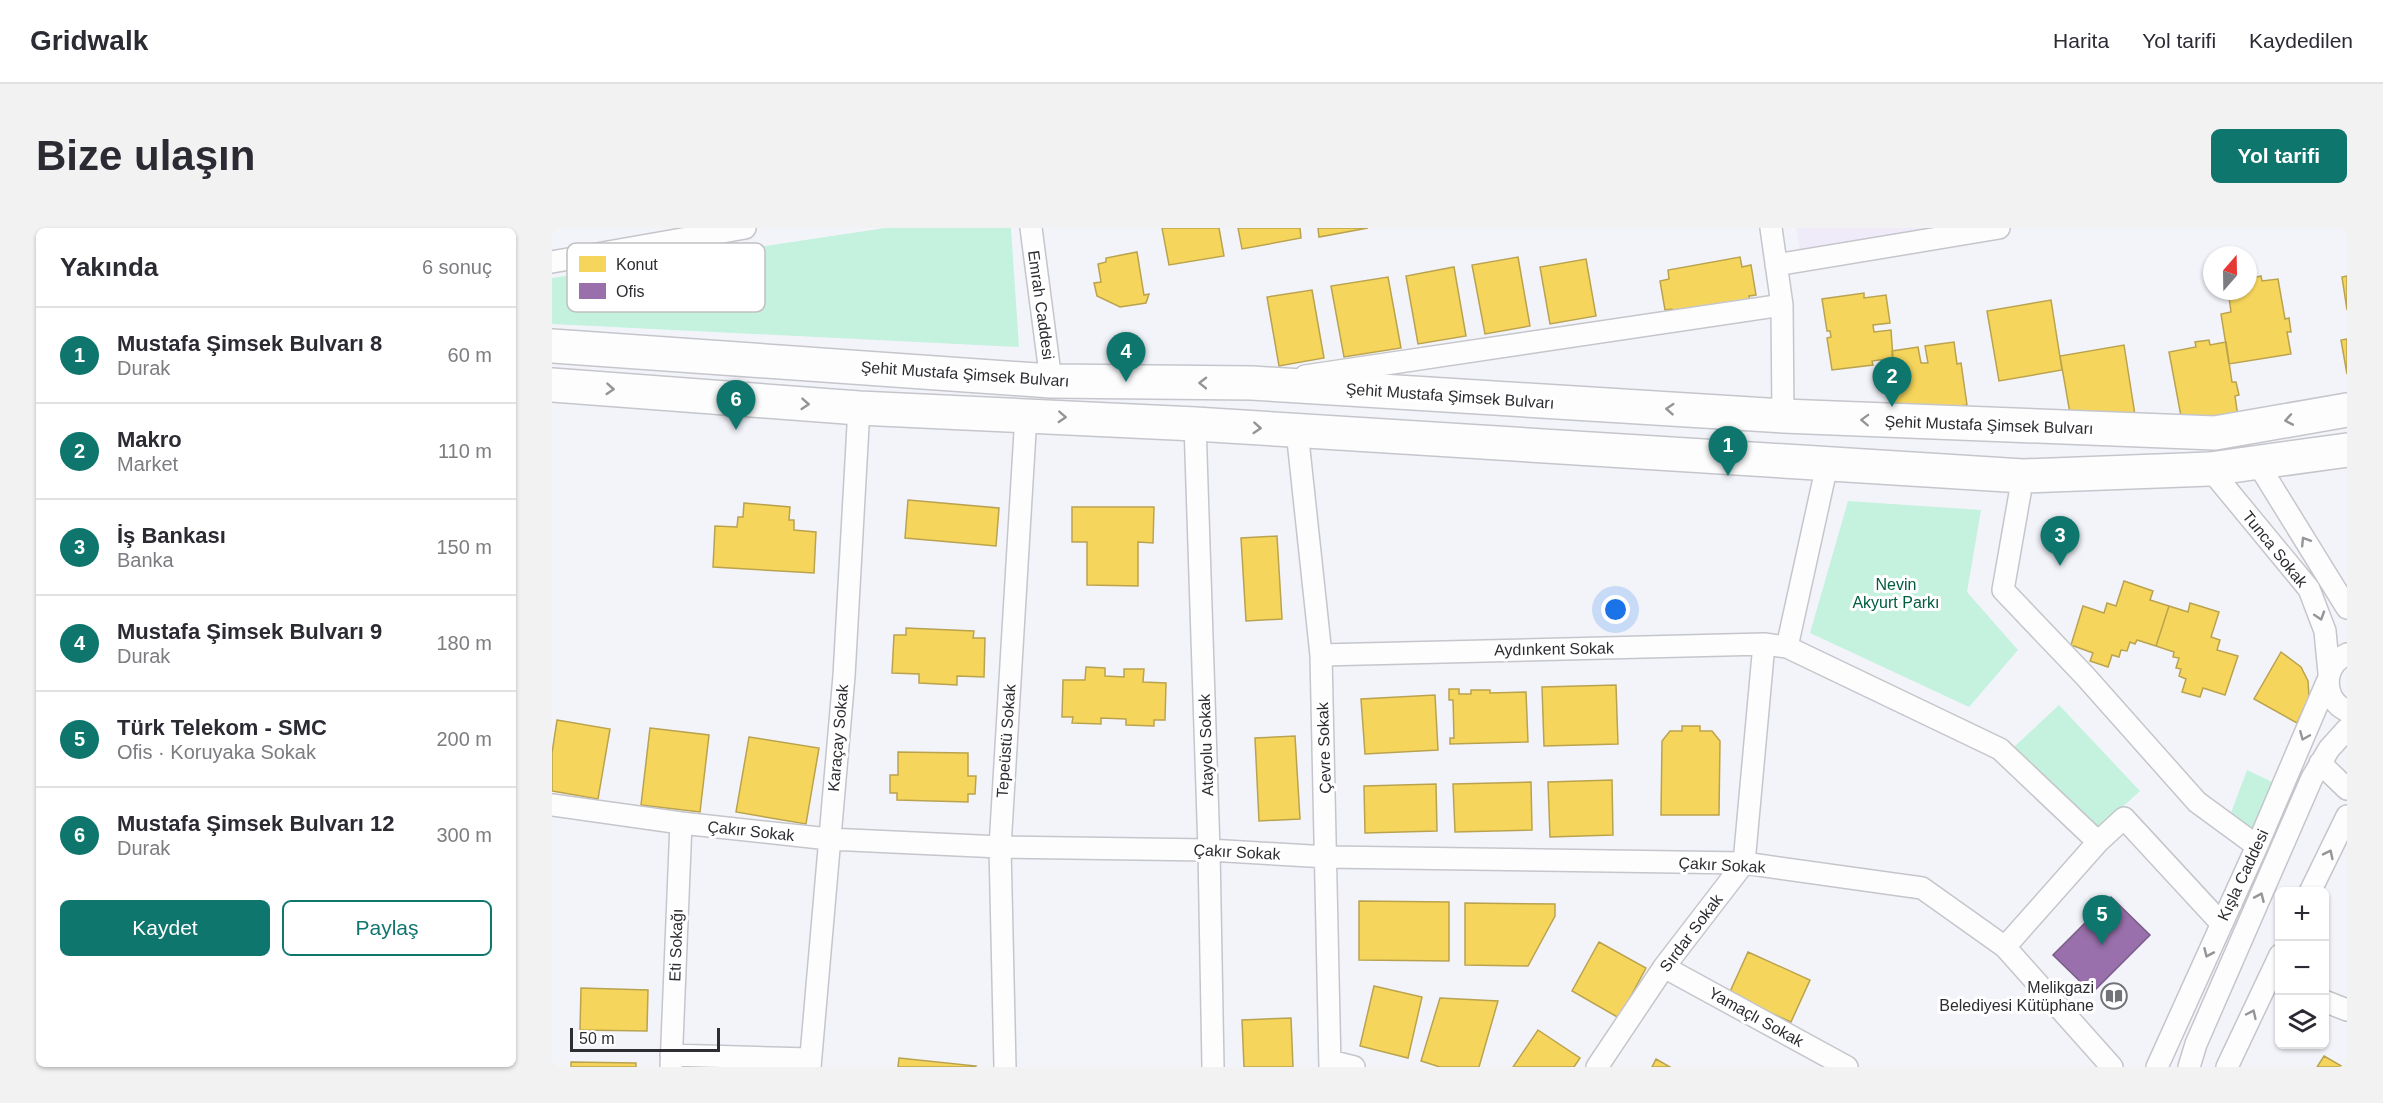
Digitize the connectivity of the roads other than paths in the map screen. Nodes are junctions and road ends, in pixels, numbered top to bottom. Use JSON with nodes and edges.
{"nodes":[{"id":1,"x":745,"y":228,"type":"edge"},
{"id":2,"x":1031,"y":228,"type":"edge"},
{"id":3,"x":1771,"y":228,"type":"edge"},
{"id":4,"x":1999,"y":228,"type":"edge"},
{"id":5,"x":660,"y":243,"type":"edge"},
{"id":6,"x":567,"y":259,"type":"edge"},
{"id":7,"x":552,"y":262,"type":"edge"},
{"id":8,"x":1776,"y":265,"type":"junction"},
{"id":9,"x":1782,"y":305,"type":"junction"},
{"id":10,"x":552,"y":346,"type":"edge"},
{"id":11,"x":1051,"y":381,"type":"junction"},
{"id":12,"x":1252,"y":383,"type":"junction"},
{"id":13,"x":552,"y":385,"type":"edge"},
{"id":14,"x":859,"y":408,"type":"junction"},
{"id":15,"x":2347,"y":410,"type":"edge"},
{"id":16,"x":1026,"y":415,"type":"junction"},
{"id":17,"x":1783,"y":416,"type":"junction"},
{"id":18,"x":1195,"y":424,"type":"junction"},
{"id":19,"x":1297,"y":431,"type":"junction"},
{"id":20,"x":2347,"y":450,"type":"edge"},
{"id":21,"x":2258,"y":464,"type":"junction"},
{"id":22,"x":1827,"y":465,"type":"junction"},
{"id":23,"x":2210,"y":469,"type":"junction"},
{"id":24,"x":2023,"y":476,"type":"junction"},
{"id":25,"x":2347,"y":608,"type":"edge"},
{"id":26,"x":1764,"y":644,"type":"junction"},
{"id":27,"x":1787,"y":647,"type":"junction"},
{"id":28,"x":2347,"y":654,"type":"edge"},
{"id":29,"x":1321,"y":655,"type":"junction"},
{"id":30,"x":2328,"y":678,"type":"junction"},
{"id":31,"x":2347,"y":711,"type":"edge"},
{"id":32,"x":2347,"y":729,"type":"edge"},
{"id":33,"x":2320,"y":763,"type":"junction"},
{"id":34,"x":2347,"y":789,"type":"edge"},
{"id":35,"x":552,"y":805,"type":"edge"},
{"id":36,"x":2347,"y":816,"type":"edge"},
{"id":37,"x":681,"y":824,"type":"junction"},
{"id":38,"x":829,"y":839,"type":"junction"},
{"id":39,"x":2098,"y":842,"type":"junction"},
{"id":40,"x":2257,"y":846,"type":"junction"},
{"id":41,"x":1000,"y":847,"type":"junction"},
{"id":42,"x":1209,"y":850,"type":"junction"},
{"id":43,"x":1327,"y":857,"type":"junction"},
{"id":44,"x":1744,"y":863,"type":"junction"},
{"id":45,"x":2312,"y":887,"type":"edge"},
{"id":46,"x":2221,"y":923,"type":"junction"},
{"id":47,"x":2005,"y":946,"type":"junction"},
{"id":48,"x":1664,"y":967,"type":"junction"},
{"id":49,"x":2274,"y":979,"type":"edge"},
{"id":50,"x":2329,"y":1002,"type":"edge"},
{"id":51,"x":2347,"y":1010,"type":"edge"},
{"id":52,"x":671,"y":1061,"type":"edge"},
{"id":53,"x":809,"y":1063,"type":"edge"},
{"id":54,"x":1330,"y":1064,"type":"edge"},
{"id":55,"x":1005,"y":1067,"type":"edge"},
{"id":56,"x":1213,"y":1067,"type":"edge"},
{"id":57,"x":1354,"y":1067,"type":"edge"},
{"id":58,"x":1597,"y":1067,"type":"edge"},
{"id":59,"x":1847,"y":1067,"type":"edge"},
{"id":60,"x":2112,"y":1067,"type":"edge"},
{"id":61,"x":2157,"y":1067,"type":"edge"},
{"id":62,"x":2189,"y":1067,"type":"edge"},
{"id":63,"x":2227,"y":1067,"type":"edge"}],
"edges":[{"from":1,"to":5,"type":"street"},
{"from":2,"to":11,"type":"street","name":"Emrah Caddesi"},
{"from":3,"to":8,"type":"street"},
{"from":4,"to":8,"type":"street"},
{"from":6,"to":7,"type":"street"},
{"from":8,"to":9,"type":"street"},
{"from":9,"to":12,"type":"street"},
{"from":9,"to":17,"type":"street"},
{"from":10,"to":11,"type":"main road","name":"Şehit Mustafa Şimsek Bulvarı"},
{"from":12,"to":11,"type":"main road","name":"Şehit Mustafa Şimsek Bulvarı","one_way":true},
{"from":17,"to":12,"type":"main road","name":"Şehit Mustafa Şimsek Bulvarı","one_way":true},
{"from":13,"to":14,"type":"main road","one_way":true},
{"from":14,"to":16,"type":"main road"},
{"from":14,"to":38,"type":"street","name":"Karaçay Sokak"},
{"from":15,"to":17,"type":"main road","name":"Şehit Mustafa Şimsek Bulvarı","one_way":true},
{"from":16,"to":18,"type":"main road","one_way":true},
{"from":16,"to":41,"type":"street","name":"Tepeüstü Sokak"},
{"from":18,"to":19,"type":"main road","one_way":true},
{"from":18,"to":42,"type":"street","name":"Atayolu Sokak"},
{"from":19,"to":22,"type":"main road"},
{"from":19,"to":29,"type":"street","name":"Çevre Sokak"},
{"from":20,"to":21,"type":"main road"},
{"from":21,"to":23,"type":"main road"},
{"from":25,"to":21,"type":"street","name":"Tunca Sokak","one_way":true},
{"from":22,"to":24,"type":"main road"},
{"from":22,"to":27,"type":"street"},
{"from":23,"to":24,"type":"main road"},
{"from":23,"to":30,"type":"street","name":"Tunca Sokak","one_way":true},
{"from":24,"to":40,"type":"street"},
{"from":26,"to":27,"type":"street","name":"Aydınkent Sokak"},
{"from":26,"to":29,"type":"street","name":"Aydınkent Sokak"},
{"from":26,"to":44,"type":"street"},
{"from":27,"to":39,"type":"street","name":"Aydınkent Sokak"},
{"from":28,"to":30,"type":"street"},
{"from":29,"to":43,"type":"street","name":"Çevre Sokak"},
{"from":30,"to":31,"type":"street"},
{"from":30,"to":40,"type":"street","name":"Kışla Caddesi","one_way":true},
{"from":32,"to":33,"type":"street","name":"Kışla Caddesi"},
{"from":33,"to":34,"type":"street"},
{"from":62,"to":33,"type":"street","name":"Kışla Caddesi","one_way":true},
{"from":35,"to":37,"type":"street","name":"Çakır Sokak"},
{"from":45,"to":36,"type":"street","one_way":true},
{"from":37,"to":38,"type":"street","name":"Çakır Sokak"},
{"from":37,"to":52,"type":"street","name":"Eti Sokağı"},
{"from":38,"to":41,"type":"street","name":"Çakır Sokak"},
{"from":38,"to":53,"type":"street","name":"Karaçay Sokak"},
{"from":39,"to":46,"type":"street"},
{"from":39,"to":47,"type":"street"},
{"from":40,"to":46,"type":"street","name":"Kışla Caddesi"},
{"from":41,"to":42,"type":"street","name":"Çakır Sokak"},
{"from":41,"to":55,"type":"street","name":"Tepeüstü Sokak"},
{"from":42,"to":43,"type":"street","name":"Çakır Sokak"},
{"from":42,"to":56,"type":"street","name":"Atayolu Sokak"},
{"from":43,"to":44,"type":"street","name":"Çakır Sokak"},
{"from":43,"to":54,"type":"street","name":"Çevre Sokak"},
{"from":44,"to":47,"type":"street","name":"Çakır Sokak"},
{"from":44,"to":48,"type":"street","name":"Sırdar Sokak"},
{"from":46,"to":61,"type":"street","name":"Kışla Caddesi","one_way":true},
{"from":47,"to":60,"type":"street"},
{"from":48,"to":58,"type":"street","name":"Sırdar Sokak"},
{"from":48,"to":59,"type":"street","name":"Yamaçlı Sokak"},
{"from":63,"to":49,"type":"street","one_way":true},
{"from":50,"to":51,"type":"street"},
{"from":52,"to":53,"type":"street"},
{"from":54,"to":57,"type":"street"}]}
